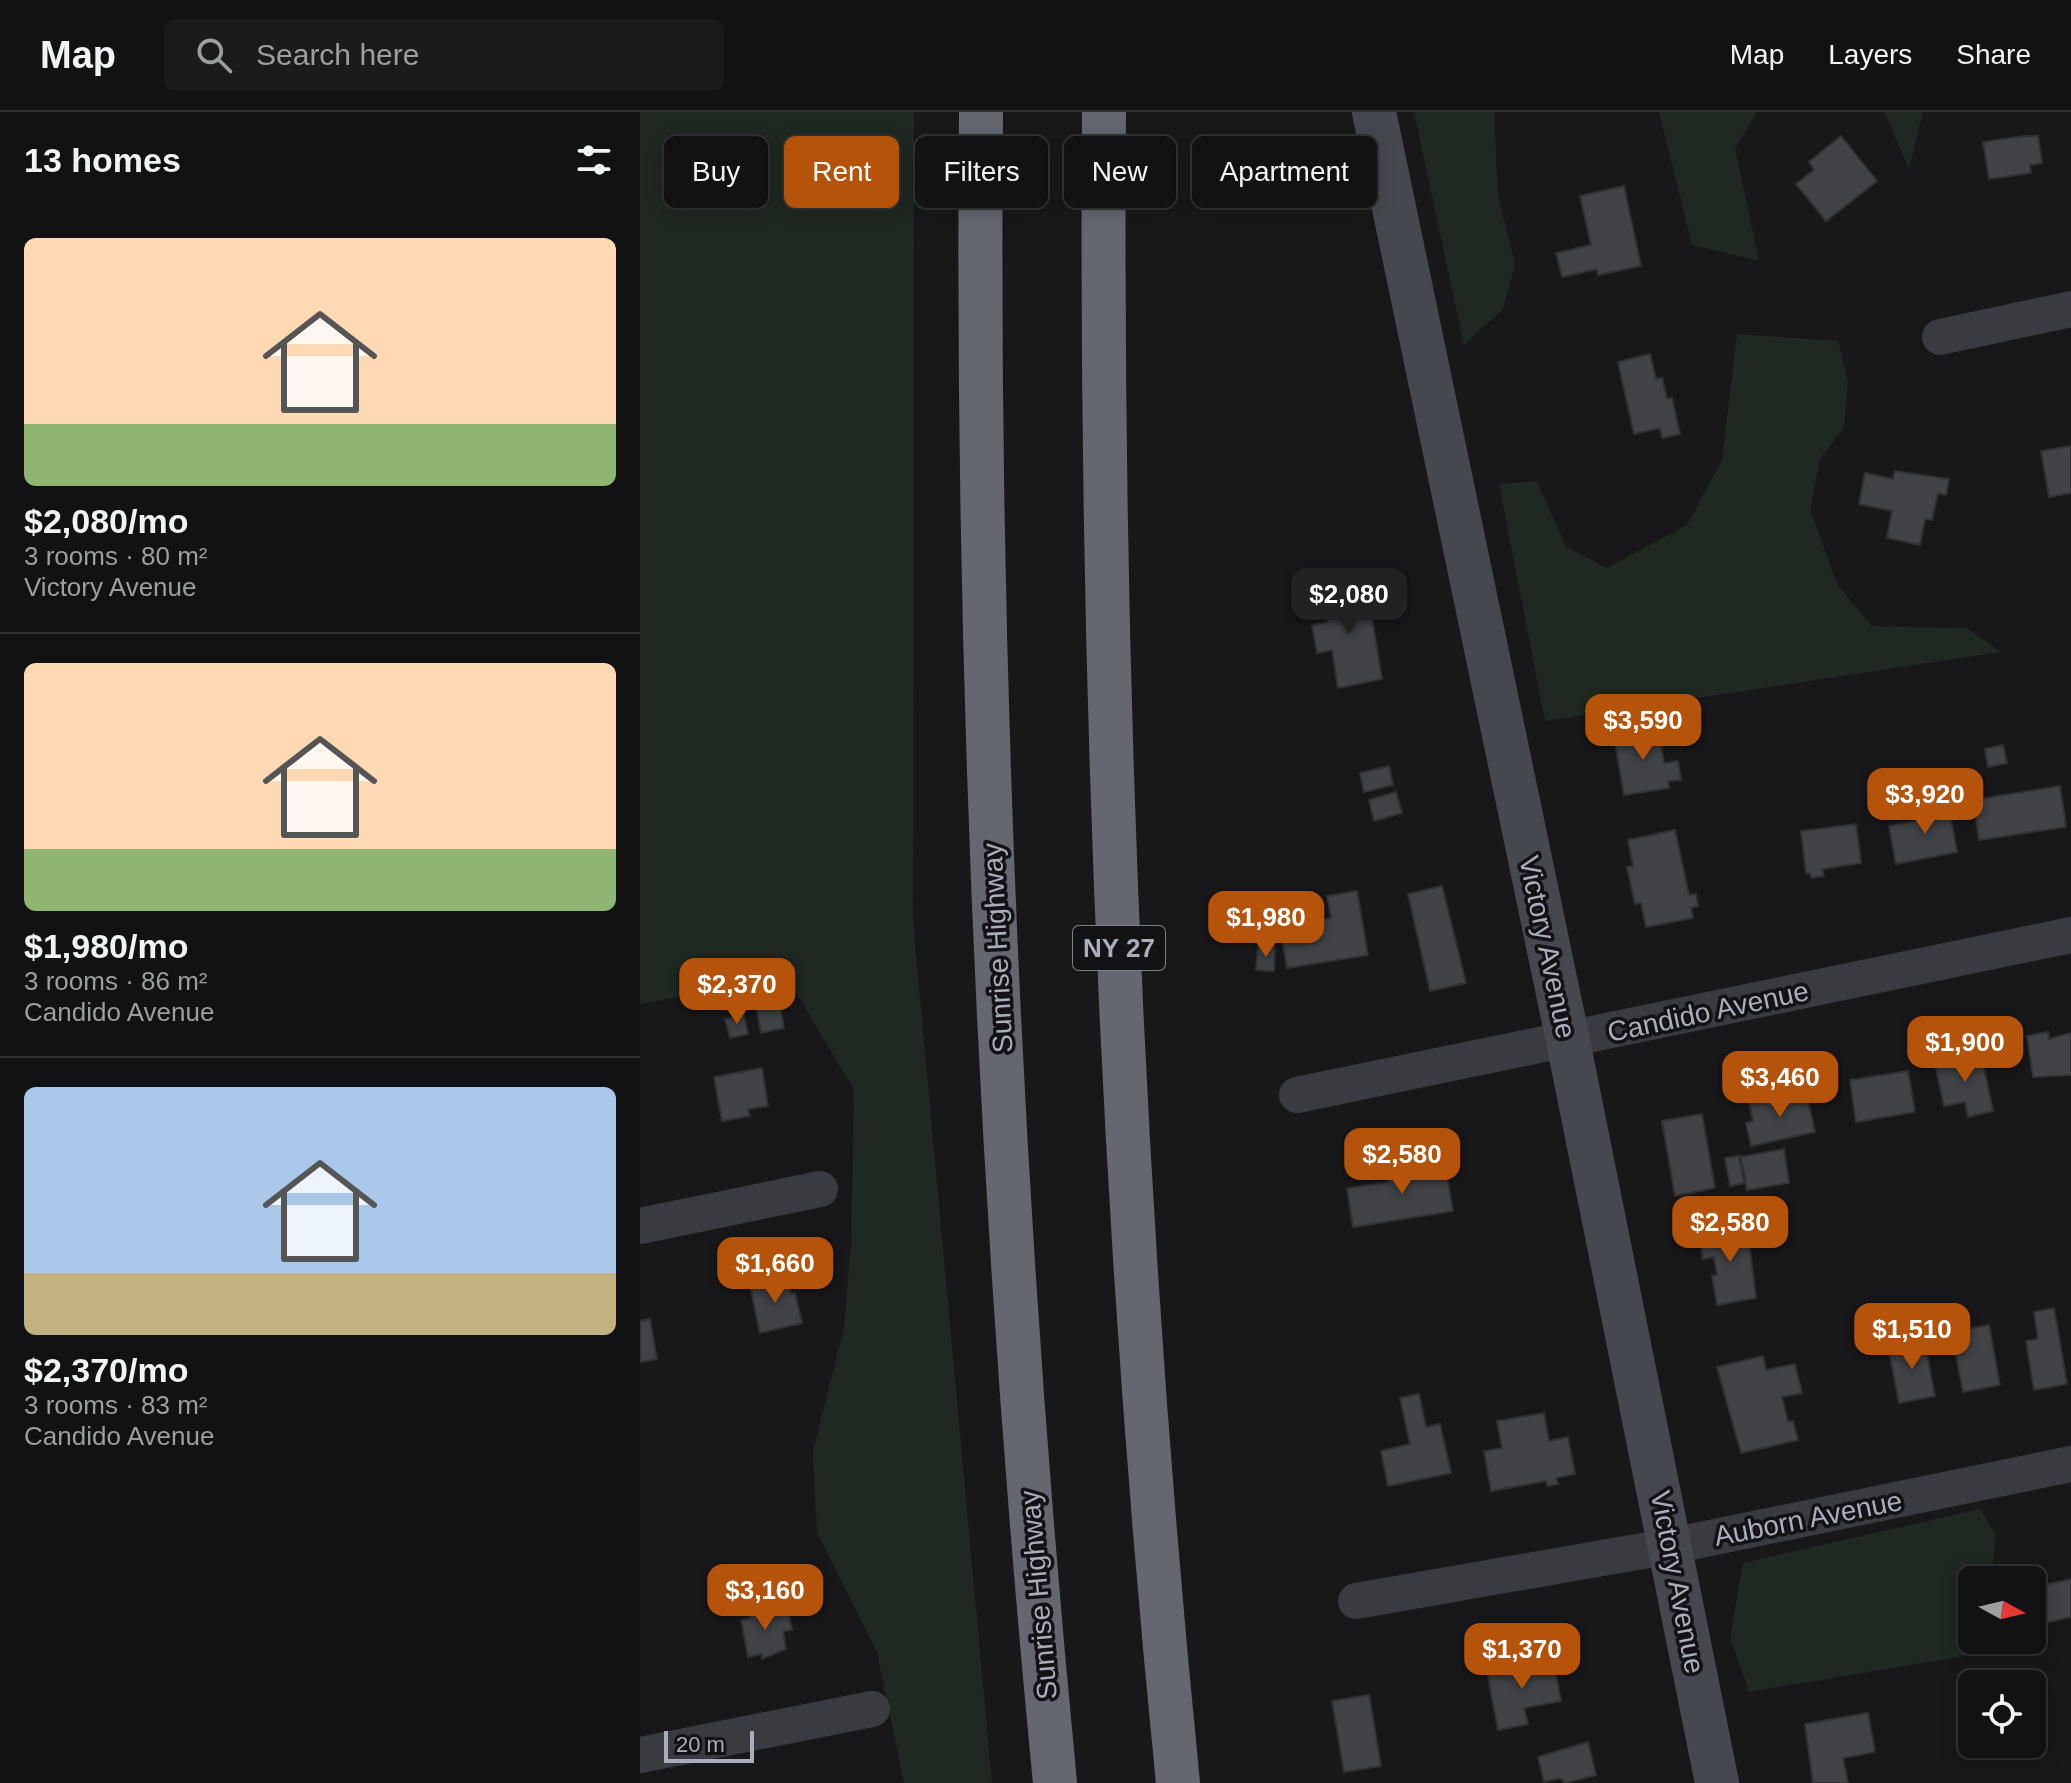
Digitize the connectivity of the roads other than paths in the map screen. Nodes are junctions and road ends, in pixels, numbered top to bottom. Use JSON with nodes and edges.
{"nodes":[{"id":1,"x":981,"y":112,"type":"edge"},
{"id":2,"x":1104,"y":112,"type":"edge"},
{"id":3,"x":1374,"y":112,"type":"edge"},
{"id":4,"x":2071,"y":309,"type":"edge"},
{"id":5,"x":1940,"y":337,"type":"dead end"},
{"id":6,"x":2071,"y":935,"type":"edge"},
{"id":7,"x":1568,"y":1041,"type":"junction"},
{"id":8,"x":1297,"y":1095,"type":"dead end"},
{"id":9,"x":820,"y":1189,"type":"dead end"},
{"id":10,"x":640,"y":1226,"type":"edge"},
{"id":11,"x":2071,"y":1464,"type":"edge"},
{"id":12,"x":1671,"y":1546,"type":"junction"},
{"id":13,"x":1356,"y":1601,"type":"dead end"},
{"id":14,"x":872,"y":1709,"type":"dead end"},
{"id":15,"x":640,"y":1755,"type":"edge"},
{"id":16,"x":1055,"y":1783,"type":"edge"},
{"id":17,"x":1178,"y":1783,"type":"edge"},
{"id":18,"x":1717,"y":1783,"type":"edge"}],
"edges":[{"from":1,"to":16,"type":"highway","name":"Sunrise Highway"},
{"from":2,"to":17,"type":"highway","number":"NY 27"},
{"from":3,"to":7,"type":"street","name":"Victory Avenue"},
{"from":4,"to":5,"type":"street"},
{"from":6,"to":7,"type":"street","name":"Candido Avenue"},
{"from":7,"to":8,"type":"street","name":"Candido Avenue"},
{"from":7,"to":12,"type":"street","name":"Victory Avenue"},
{"from":9,"to":10,"type":"street"},
{"from":11,"to":12,"type":"street","name":"Auborn Avenue"},
{"from":12,"to":13,"type":"street","name":"Auborn Avenue"},
{"from":12,"to":18,"type":"street","name":"Victory Avenue"},
{"from":14,"to":15,"type":"street"}]}
